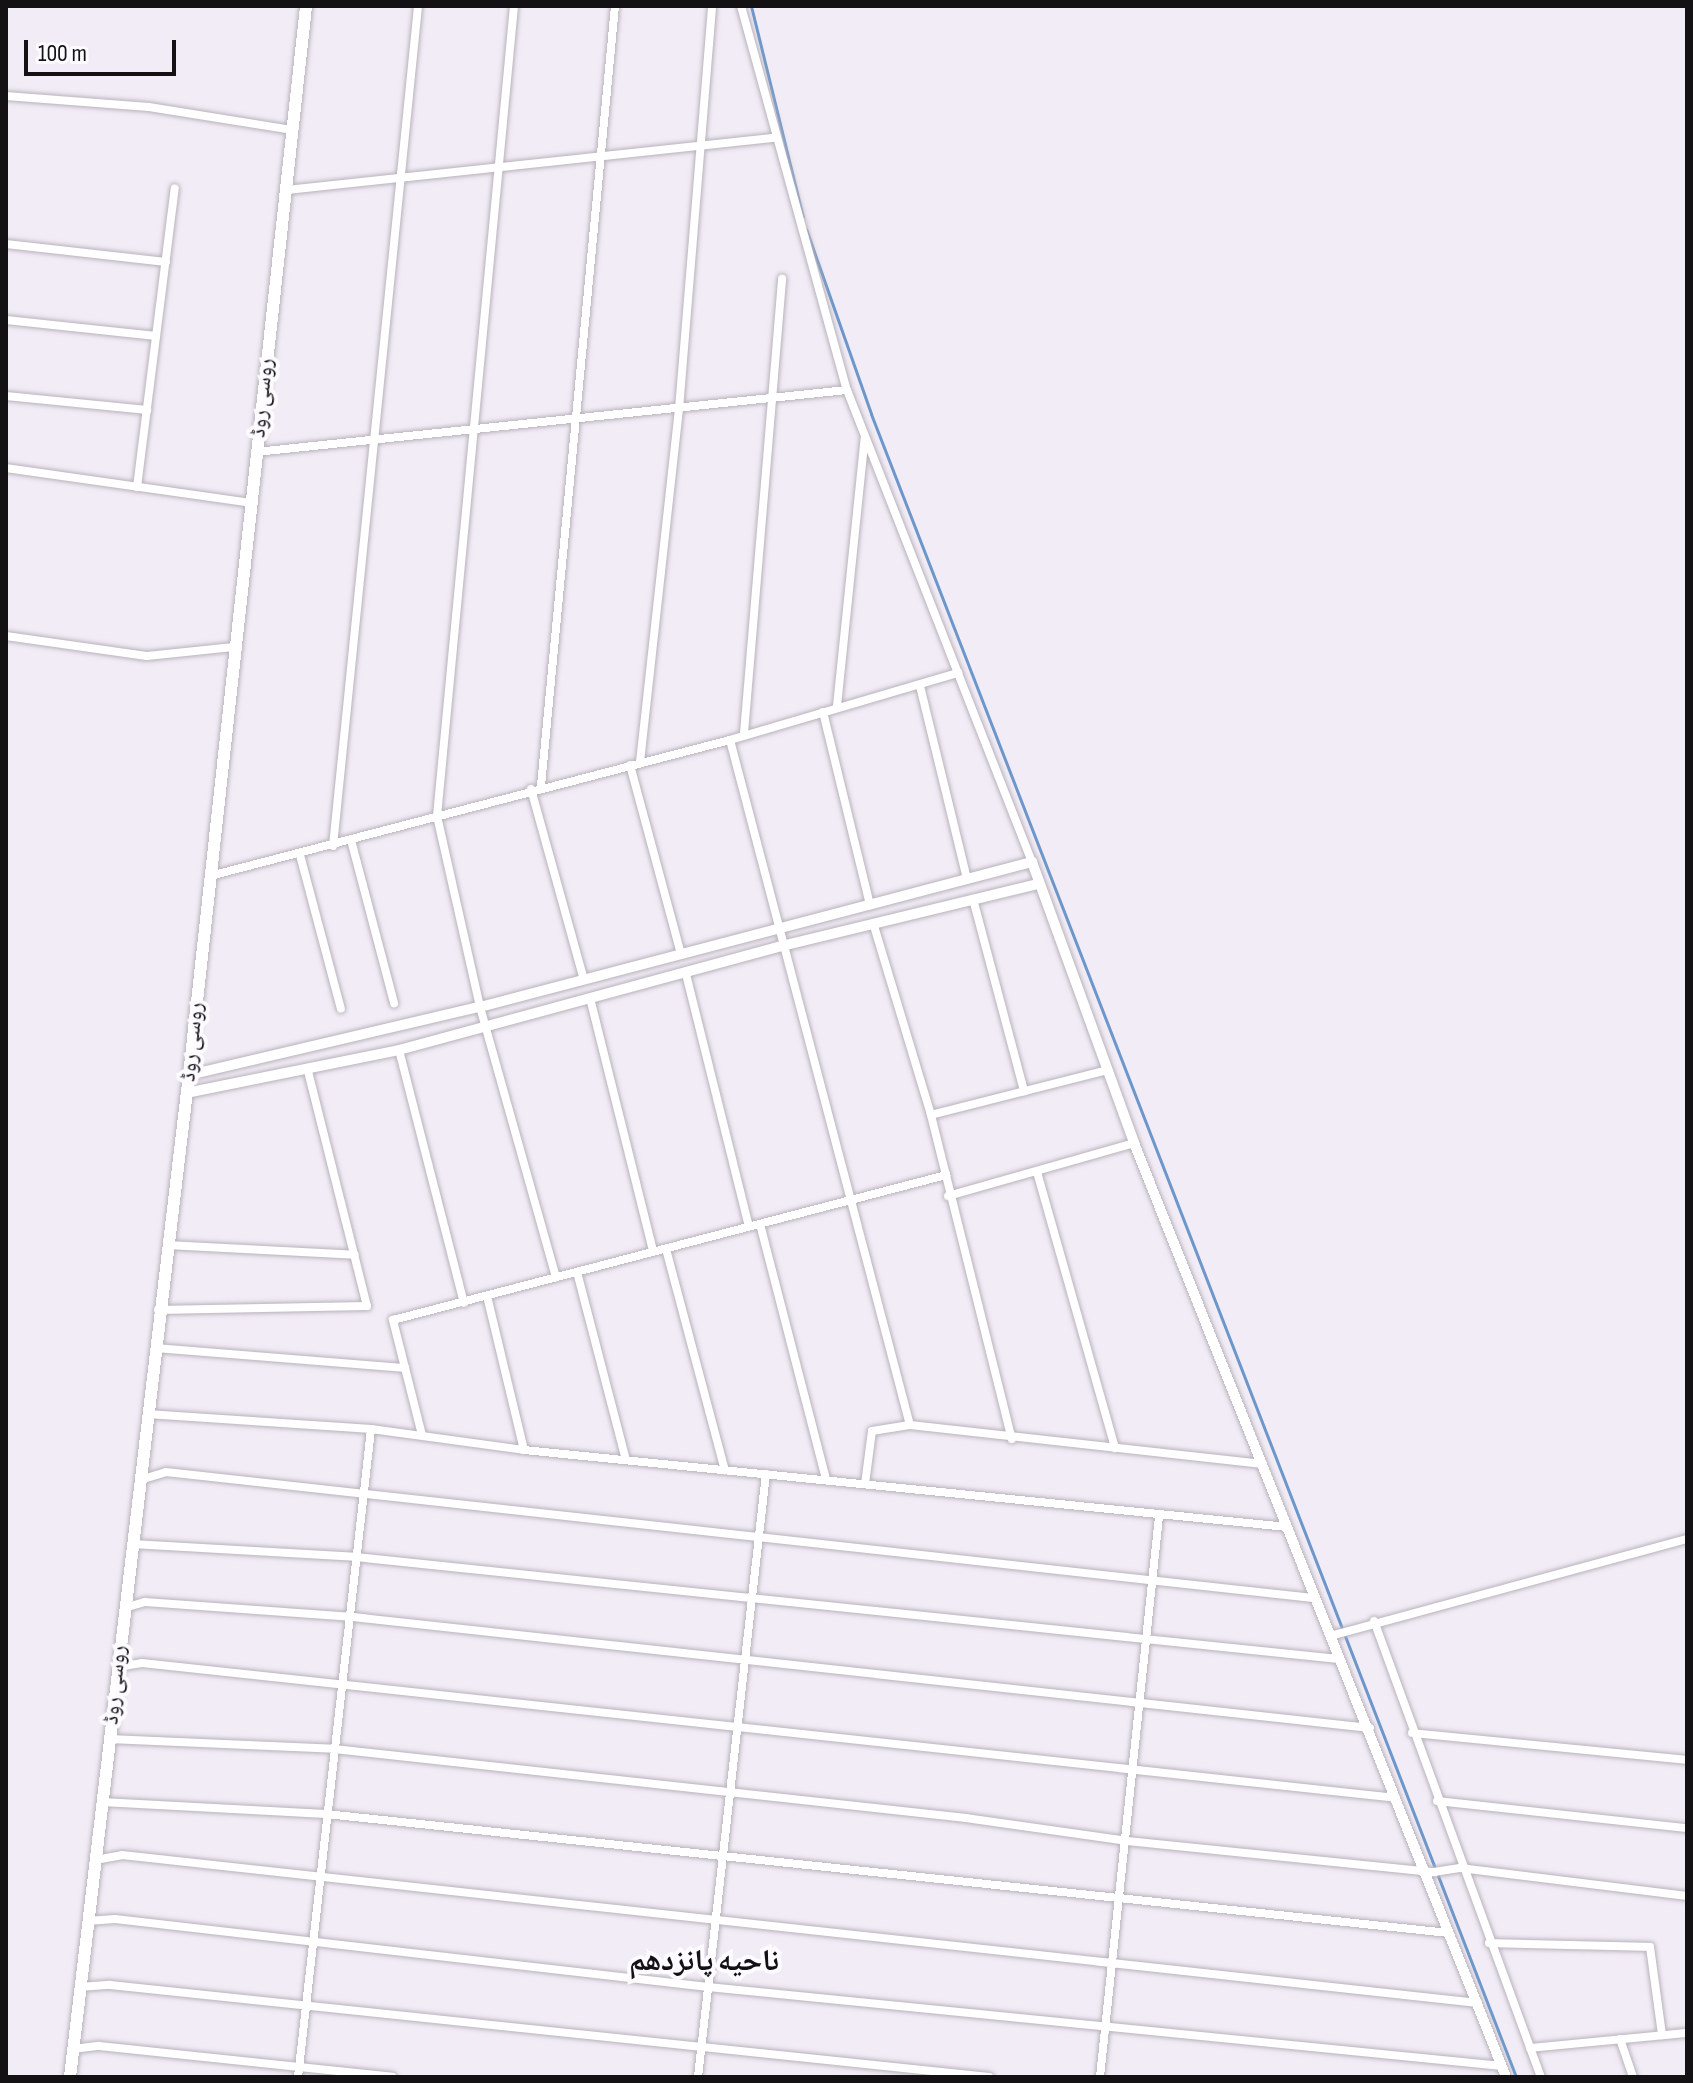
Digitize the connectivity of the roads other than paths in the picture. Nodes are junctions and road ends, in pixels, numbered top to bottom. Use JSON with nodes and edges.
{"nodes":[{"id":1,"x":306,"y":6,"type":"edge"},
{"id":2,"x":418,"y":6,"type":"edge"},
{"id":3,"x":514,"y":6,"type":"edge"},
{"id":4,"x":615,"y":6,"type":"edge"},
{"id":5,"x":712,"y":6,"type":"edge"},
{"id":6,"x":741,"y":6,"type":"edge"},
{"id":7,"x":6,"y":96,"type":"edge"},
{"id":8,"x":293,"y":130,"type":"junction"},
{"id":9,"x":775,"y":138,"type":"junction"},
{"id":10,"x":700,"y":143,"type":"junction"},
{"id":11,"x":604,"y":153,"type":"junction"},
{"id":12,"x":502,"y":164,"type":"junction"},
{"id":13,"x":402,"y":175,"type":"junction"},
{"id":14,"x":175,"y":188,"type":"dead end"},
{"id":15,"x":286,"y":190,"type":"junction"},
{"id":16,"x":6,"y":244,"type":"edge"},
{"id":17,"x":166,"y":262,"type":"junction"},
{"id":18,"x":782,"y":279,"type":"dead end"},
{"id":19,"x":6,"y":320,"type":"edge"},
{"id":20,"x":156,"y":336,"type":"junction"},
{"id":21,"x":847,"y":390,"type":"junction"},
{"id":22,"x":6,"y":396,"type":"edge"},
{"id":23,"x":774,"y":397,"type":"junction"},
{"id":24,"x":679,"y":409,"type":"junction"},
{"id":25,"x":147,"y":410,"type":"junction"},
{"id":26,"x":572,"y":420,"type":"junction"},
{"id":27,"x":473,"y":431,"type":"junction"},
{"id":28,"x":865,"y":435,"type":"junction"},
{"id":29,"x":373,"y":440,"type":"junction"},
{"id":30,"x":256,"y":452,"type":"junction"},
{"id":31,"x":6,"y":468,"type":"edge"},
{"id":32,"x":137,"y":487,"type":"junction"},
{"id":33,"x":251,"y":503,"type":"junction"},
{"id":34,"x":6,"y":636,"type":"edge"},
{"id":35,"x":234,"y":647,"type":"junction"},
{"id":36,"x":958,"y":673,"type":"junction"},
{"id":37,"x":920,"y":686,"type":"junction"},
{"id":38,"x":837,"y":706,"type":"junction"},
{"id":39,"x":823,"y":712,"type":"junction"},
{"id":40,"x":744,"y":733,"type":"junction"},
{"id":41,"x":730,"y":740,"type":"junction"},
{"id":42,"x":635,"y":764,"type":"junction"},
{"id":43,"x":536,"y":788,"type":"junction"},
{"id":44,"x":437,"y":816,"type":"junction"},
{"id":45,"x":351,"y":840,"type":"junction"},
{"id":46,"x":333,"y":846,"type":"junction"},
{"id":47,"x":300,"y":855,"type":"junction"},
{"id":48,"x":1032,"y":862,"type":"junction"},
{"id":49,"x":210,"y":876,"type":"junction"},
{"id":50,"x":967,"y":879,"type":"junction"},
{"id":51,"x":1038,"y":884,"type":"junction"},
{"id":52,"x":973,"y":899,"type":"junction"},
{"id":53,"x":870,"y":905,"type":"junction"},
{"id":54,"x":874,"y":926,"type":"junction"},
{"id":55,"x":776,"y":928,"type":"junction"},
{"id":56,"x":782,"y":946,"type":"junction"},
{"id":57,"x":681,"y":954,"type":"junction"},
{"id":58,"x":686,"y":974,"type":"junction"},
{"id":59,"x":584,"y":980,"type":"junction"},
{"id":60,"x":590,"y":998,"type":"junction"},
{"id":61,"x":394,"y":1003,"type":"dead end"},
{"id":62,"x":480,"y":1007,"type":"junction"},
{"id":63,"x":341,"y":1009,"type":"dead end"},
{"id":64,"x":487,"y":1025,"type":"junction"},
{"id":65,"x":399,"y":1050,"type":"junction"},
{"id":66,"x":1108,"y":1070,"type":"junction"},
{"id":67,"x":308,"y":1071,"type":"junction"},
{"id":68,"x":189,"y":1075,"type":"junction"},
{"id":69,"x":1024,"y":1091,"type":"junction"},
{"id":70,"x":186,"y":1093,"type":"junction"},
{"id":71,"x":931,"y":1115,"type":"junction"},
{"id":72,"x":1134,"y":1143,"type":"junction"},
{"id":73,"x":1037,"y":1172,"type":"junction"},
{"id":74,"x":946,"y":1175,"type":"junction"},
{"id":75,"x":948,"y":1196,"type":"junction"},
{"id":76,"x":851,"y":1200,"type":"junction"},
{"id":77,"x":760,"y":1224,"type":"junction"},
{"id":78,"x":749,"y":1226,"type":"junction"},
{"id":79,"x":167,"y":1245,"type":"junction"},
{"id":80,"x":666,"y":1249,"type":"junction"},
{"id":81,"x":653,"y":1251,"type":"junction"},
{"id":82,"x":355,"y":1255,"type":"junction"},
{"id":83,"x":577,"y":1272,"type":"junction"},
{"id":84,"x":556,"y":1278,"type":"junction"},
{"id":85,"x":487,"y":1296,"type":"junction"},
{"id":86,"x":464,"y":1303,"type":"junction"},
{"id":87,"x":158,"y":1310,"type":"junction"},
{"id":88,"x":156,"y":1348,"type":"junction"},
{"id":89,"x":405,"y":1368,"type":"junction"},
{"id":90,"x":146,"y":1414,"type":"junction"},
{"id":91,"x":910,"y":1425,"type":"junction"},
{"id":92,"x":371,"y":1429,"type":"junction"},
{"id":93,"x":422,"y":1435,"type":"junction"},
{"id":94,"x":1012,"y":1439,"type":"junction"},
{"id":95,"x":1115,"y":1448,"type":"junction"},
{"id":96,"x":524,"y":1450,"type":"junction"},
{"id":97,"x":626,"y":1460,"type":"junction"},
{"id":98,"x":1263,"y":1464,"type":"junction"},
{"id":99,"x":725,"y":1470,"type":"junction"},
{"id":100,"x":766,"y":1474,"type":"junction"},
{"id":101,"x":826,"y":1479,"type":"junction"},
{"id":102,"x":139,"y":1481,"type":"junction"},
{"id":103,"x":865,"y":1484,"type":"junction"},
{"id":104,"x":363,"y":1493,"type":"junction"},
{"id":105,"x":1159,"y":1517,"type":"junction"},
{"id":106,"x":1287,"y":1527,"type":"junction"},
{"id":107,"x":760,"y":1534,"type":"junction"},
{"id":108,"x":1687,"y":1539,"type":"edge"},
{"id":109,"x":132,"y":1544,"type":"junction"},
{"id":110,"x":355,"y":1557,"type":"junction"},
{"id":111,"x":1153,"y":1577,"type":"junction"},
{"id":112,"x":1313,"y":1598,"type":"junction"},
{"id":113,"x":752,"y":1601,"type":"junction"},
{"id":114,"x":123,"y":1608,"type":"junction"},
{"id":115,"x":353,"y":1617,"type":"junction"},
{"id":116,"x":1369,"y":1622,"type":"junction"},
{"id":117,"x":1333,"y":1633,"type":"junction"},
{"id":118,"x":1149,"y":1641,"type":"junction"},
{"id":119,"x":1339,"y":1659,"type":"junction"},
{"id":120,"x":744,"y":1664,"type":"junction"},
{"id":121,"x":117,"y":1667,"type":"junction"},
{"id":122,"x":341,"y":1684,"type":"junction"},
{"id":123,"x":1142,"y":1704,"type":"junction"},
{"id":124,"x":1370,"y":1728,"type":"junction"},
{"id":125,"x":737,"y":1729,"type":"junction"},
{"id":126,"x":1412,"y":1733,"type":"junction"},
{"id":127,"x":109,"y":1739,"type":"junction"},
{"id":128,"x":334,"y":1749,"type":"junction"},
{"id":129,"x":1687,"y":1760,"type":"edge"},
{"id":130,"x":1135,"y":1769,"type":"junction"},
{"id":131,"x":730,"y":1792,"type":"junction"},
{"id":132,"x":1399,"y":1798,"type":"junction"},
{"id":133,"x":1437,"y":1801,"type":"junction"},
{"id":134,"x":102,"y":1802,"type":"junction"},
{"id":135,"x":326,"y":1814,"type":"junction"},
{"id":136,"x":1687,"y":1828,"type":"edge"},
{"id":137,"x":1127,"y":1841,"type":"junction"},
{"id":138,"x":723,"y":1859,"type":"junction"},
{"id":139,"x":94,"y":1860,"type":"junction"},
{"id":140,"x":1460,"y":1868,"type":"junction"},
{"id":141,"x":1429,"y":1871,"type":"junction"},
{"id":142,"x":320,"y":1879,"type":"junction"},
{"id":143,"x":1687,"y":1896,"type":"edge"},
{"id":144,"x":1119,"y":1901,"type":"junction"},
{"id":145,"x":87,"y":1921,"type":"junction"},
{"id":146,"x":714,"y":1922,"type":"junction"},
{"id":147,"x":1448,"y":1933,"type":"junction"},
{"id":148,"x":312,"y":1941,"type":"junction"},
{"id":149,"x":1489,"y":1943,"type":"junction"},
{"id":150,"x":1113,"y":1963,"type":"junction"},
{"id":151,"x":79,"y":1987,"type":"junction"},
{"id":152,"x":708,"y":1987,"type":"junction"},
{"id":153,"x":1478,"y":2003,"type":"junction"},
{"id":154,"x":303,"y":2005,"type":"junction"},
{"id":155,"x":1106,"y":2023,"type":"junction"},
{"id":156,"x":1687,"y":2033,"type":"edge"},
{"id":157,"x":1662,"y":2035,"type":"junction"},
{"id":158,"x":1620,"y":2039,"type":"junction"},
{"id":159,"x":702,"y":2048,"type":"junction"},
{"id":160,"x":1530,"y":2048,"type":"junction"},
{"id":161,"x":73,"y":2049,"type":"junction"},
{"id":162,"x":298,"y":2072,"type":"edge"},
{"id":163,"x":1504,"y":2072,"type":"edge"},
{"id":164,"x":70,"y":2077,"type":"edge"},
{"id":165,"x":392,"y":2077,"type":"edge"},
{"id":166,"x":698,"y":2077,"type":"edge"},
{"id":167,"x":989,"y":2077,"type":"edge"},
{"id":168,"x":1100,"y":2077,"type":"edge"},
{"id":169,"x":1541,"y":2077,"type":"edge"},
{"id":170,"x":1633,"y":2077,"type":"edge"}],
"edges":[{"from":1,"to":8,"type":"main road","name":"روسی روڈ"},
{"from":2,"to":13,"type":"street"},
{"from":3,"to":12,"type":"street"},
{"from":4,"to":11,"type":"street"},
{"from":5,"to":10,"type":"street"},
{"from":6,"to":9,"type":"street"},
{"from":7,"to":8,"type":"street"},
{"from":8,"to":15,"type":"main road","name":"روسی روڈ"},
{"from":9,"to":10,"type":"street"},
{"from":9,"to":21,"type":"street"},
{"from":10,"to":11,"type":"street"},
{"from":10,"to":24,"type":"street"},
{"from":11,"to":12,"type":"street"},
{"from":11,"to":26,"type":"street"},
{"from":12,"to":13,"type":"street"},
{"from":12,"to":27,"type":"street"},
{"from":13,"to":15,"type":"street"},
{"from":13,"to":29,"type":"street"},
{"from":14,"to":17,"type":"street"},
{"from":15,"to":30,"type":"main road","name":"روسی روڈ"},
{"from":16,"to":17,"type":"street"},
{"from":17,"to":20,"type":"street"},
{"from":18,"to":23,"type":"street"},
{"from":19,"to":20,"type":"street"},
{"from":20,"to":25,"type":"street"},
{"from":21,"to":23,"type":"street"},
{"from":21,"to":28,"type":"street"},
{"from":22,"to":25,"type":"street"},
{"from":23,"to":24,"type":"street"},
{"from":23,"to":40,"type":"street"},
{"from":24,"to":26,"type":"street"},
{"from":24,"to":42,"type":"street"},
{"from":25,"to":32,"type":"street"},
{"from":26,"to":27,"type":"street"},
{"from":26,"to":43,"type":"street"},
{"from":27,"to":29,"type":"street"},
{"from":27,"to":44,"type":"street"},
{"from":28,"to":36,"type":"street"},
{"from":28,"to":38,"type":"street"},
{"from":29,"to":30,"type":"street"},
{"from":29,"to":46,"type":"street"},
{"from":30,"to":33,"type":"main road","name":"روسی روڈ"},
{"from":31,"to":32,"type":"street"},
{"from":32,"to":33,"type":"street"},
{"from":33,"to":35,"type":"main road","name":"روسی روڈ"},
{"from":34,"to":35,"type":"street"},
{"from":35,"to":49,"type":"main road","name":"روسی روڈ"},
{"from":36,"to":37,"type":"street"},
{"from":36,"to":48,"type":"street"},
{"from":37,"to":38,"type":"street"},
{"from":37,"to":50,"type":"street"},
{"from":38,"to":39,"type":"street"},
{"from":39,"to":40,"type":"street"},
{"from":39,"to":53,"type":"street"},
{"from":40,"to":41,"type":"street"},
{"from":41,"to":42,"type":"street"},
{"from":41,"to":55,"type":"street"},
{"from":42,"to":43,"type":"street"},
{"from":42,"to":57,"type":"street"},
{"from":43,"to":44,"type":"street"},
{"from":43,"to":59,"type":"street"},
{"from":44,"to":45,"type":"street"},
{"from":44,"to":62,"type":"street"},
{"from":45,"to":46,"type":"street"},
{"from":45,"to":61,"type":"street"},
{"from":46,"to":47,"type":"street"},
{"from":47,"to":49,"type":"street"},
{"from":47,"to":63,"type":"street"},
{"from":48,"to":50,"type":"street"},
{"from":48,"to":51,"type":"street"},
{"from":49,"to":68,"type":"main road","name":"روسی روڈ"},
{"from":50,"to":53,"type":"street"},
{"from":51,"to":52,"type":"street"},
{"from":51,"to":66,"type":"street"},
{"from":52,"to":54,"type":"street"},
{"from":52,"to":69,"type":"street"},
{"from":53,"to":55,"type":"street"},
{"from":54,"to":56,"type":"street"},
{"from":54,"to":71,"type":"street"},
{"from":55,"to":56,"type":"street"},
{"from":55,"to":57,"type":"street"},
{"from":56,"to":58,"type":"street"},
{"from":56,"to":76,"type":"street"},
{"from":57,"to":59,"type":"street"},
{"from":58,"to":60,"type":"street"},
{"from":58,"to":78,"type":"street"},
{"from":59,"to":62,"type":"street"},
{"from":60,"to":64,"type":"street"},
{"from":60,"to":81,"type":"street"},
{"from":62,"to":64,"type":"street"},
{"from":62,"to":68,"type":"street"},
{"from":64,"to":65,"type":"street"},
{"from":64,"to":84,"type":"street"},
{"from":65,"to":67,"type":"street"},
{"from":65,"to":86,"type":"street"},
{"from":66,"to":69,"type":"street"},
{"from":66,"to":72,"type":"street"},
{"from":67,"to":70,"type":"street"},
{"from":67,"to":82,"type":"street"},
{"from":68,"to":70,"type":"main road","name":"روسی روڈ"},
{"from":69,"to":71,"type":"street"},
{"from":70,"to":79,"type":"main road","name":"روسی روڈ"},
{"from":71,"to":74,"type":"street"},
{"from":72,"to":73,"type":"street"},
{"from":72,"to":98,"type":"street"},
{"from":73,"to":75,"type":"street"},
{"from":73,"to":95,"type":"street"},
{"from":74,"to":75,"type":"street"},
{"from":74,"to":76,"type":"street"},
{"from":75,"to":94,"type":"street"},
{"from":76,"to":77,"type":"street"},
{"from":76,"to":91,"type":"street"},
{"from":77,"to":78,"type":"street"},
{"from":77,"to":101,"type":"street"},
{"from":78,"to":80,"type":"street"},
{"from":79,"to":82,"type":"street"},
{"from":79,"to":87,"type":"main road","name":"روسی روڈ"},
{"from":80,"to":81,"type":"street"},
{"from":80,"to":99,"type":"street"},
{"from":81,"to":83,"type":"street"},
{"from":82,"to":87,"type":"street"},
{"from":83,"to":84,"type":"street"},
{"from":83,"to":97,"type":"street"},
{"from":84,"to":85,"type":"street"},
{"from":85,"to":86,"type":"street"},
{"from":85,"to":96,"type":"street"},
{"from":86,"to":89,"type":"street"},
{"from":87,"to":88,"type":"main road","name":"روسی روڈ"},
{"from":88,"to":89,"type":"street"},
{"from":88,"to":90,"type":"main road","name":"روسی روڈ"},
{"from":89,"to":93,"type":"street"},
{"from":90,"to":92,"type":"street"},
{"from":90,"to":102,"type":"main road","name":"روسی روڈ"},
{"from":91,"to":94,"type":"street"},
{"from":91,"to":103,"type":"street"},
{"from":92,"to":93,"type":"street"},
{"from":92,"to":104,"type":"street"},
{"from":93,"to":96,"type":"street"},
{"from":94,"to":95,"type":"street"},
{"from":95,"to":98,"type":"street"},
{"from":96,"to":97,"type":"street"},
{"from":97,"to":99,"type":"street"},
{"from":98,"to":106,"type":"street"},
{"from":99,"to":100,"type":"street"},
{"from":100,"to":101,"type":"street"},
{"from":100,"to":107,"type":"street"},
{"from":101,"to":103,"type":"street"},
{"from":102,"to":104,"type":"street"},
{"from":102,"to":109,"type":"main road","name":"روسی روڈ"},
{"from":103,"to":105,"type":"street"},
{"from":104,"to":107,"type":"street"},
{"from":104,"to":110,"type":"street"},
{"from":105,"to":106,"type":"street"},
{"from":105,"to":111,"type":"street"},
{"from":106,"to":112,"type":"street"},
{"from":107,"to":111,"type":"street"},
{"from":107,"to":113,"type":"street"},
{"from":108,"to":116,"type":"street"},
{"from":109,"to":110,"type":"street"},
{"from":109,"to":114,"type":"main road","name":"روسی روڈ"},
{"from":110,"to":113,"type":"street"},
{"from":110,"to":115,"type":"street"},
{"from":111,"to":112,"type":"street"},
{"from":111,"to":118,"type":"street"},
{"from":112,"to":117,"type":"street"},
{"from":113,"to":118,"type":"street"},
{"from":113,"to":120,"type":"street"},
{"from":114,"to":115,"type":"street"},
{"from":114,"to":121,"type":"main road","name":"روسی روڈ"},
{"from":115,"to":120,"type":"street"},
{"from":115,"to":122,"type":"street"},
{"from":116,"to":117,"type":"street"},
{"from":116,"to":126,"type":"street"},
{"from":117,"to":119,"type":"street"},
{"from":118,"to":119,"type":"street"},
{"from":118,"to":123,"type":"street"},
{"from":119,"to":124,"type":"street"},
{"from":120,"to":123,"type":"street"},
{"from":120,"to":125,"type":"street"},
{"from":121,"to":122,"type":"street"},
{"from":121,"to":127,"type":"main road","name":"روسی روڈ"},
{"from":122,"to":125,"type":"street"},
{"from":122,"to":128,"type":"street"},
{"from":123,"to":124,"type":"street"},
{"from":123,"to":130,"type":"street"},
{"from":124,"to":132,"type":"street"},
{"from":125,"to":130,"type":"street"},
{"from":125,"to":131,"type":"street"},
{"from":126,"to":129,"type":"street"},
{"from":126,"to":133,"type":"street"},
{"from":127,"to":128,"type":"street"},
{"from":127,"to":134,"type":"main road","name":"روسی روڈ"},
{"from":128,"to":131,"type":"street"},
{"from":128,"to":135,"type":"street"},
{"from":130,"to":132,"type":"street"},
{"from":130,"to":137,"type":"street"},
{"from":131,"to":137,"type":"street"},
{"from":131,"to":138,"type":"street"},
{"from":132,"to":141,"type":"street"},
{"from":133,"to":136,"type":"street"},
{"from":133,"to":140,"type":"street"},
{"from":134,"to":135,"type":"street"},
{"from":134,"to":139,"type":"main road","name":"روسی روڈ"},
{"from":135,"to":138,"type":"street"},
{"from":135,"to":142,"type":"street"},
{"from":137,"to":141,"type":"street"},
{"from":137,"to":144,"type":"street"},
{"from":138,"to":144,"type":"street"},
{"from":138,"to":146,"type":"street"},
{"from":139,"to":142,"type":"street"},
{"from":139,"to":145,"type":"main road","name":"روسی روڈ"},
{"from":140,"to":141,"type":"street"},
{"from":140,"to":143,"type":"street"},
{"from":140,"to":149,"type":"street"},
{"from":141,"to":147,"type":"street"},
{"from":142,"to":146,"type":"street"},
{"from":142,"to":148,"type":"street"},
{"from":144,"to":147,"type":"street"},
{"from":144,"to":150,"type":"street"},
{"from":145,"to":148,"type":"street"},
{"from":145,"to":151,"type":"main road","name":"روسی روڈ"},
{"from":146,"to":150,"type":"street"},
{"from":146,"to":152,"type":"street"},
{"from":147,"to":153,"type":"street"},
{"from":148,"to":152,"type":"street"},
{"from":148,"to":154,"type":"street"},
{"from":149,"to":157,"type":"street"},
{"from":149,"to":160,"type":"street"},
{"from":150,"to":153,"type":"street"},
{"from":150,"to":155,"type":"street"},
{"from":151,"to":154,"type":"street"},
{"from":151,"to":161,"type":"main road","name":"روسی روڈ"},
{"from":152,"to":155,"type":"street"},
{"from":152,"to":159,"type":"street"},
{"from":153,"to":163,"type":"street"},
{"from":154,"to":159,"type":"street"},
{"from":154,"to":162,"type":"street"},
{"from":155,"to":163,"type":"street"},
{"from":155,"to":168,"type":"street"},
{"from":156,"to":157,"type":"street"},
{"from":157,"to":158,"type":"street"},
{"from":158,"to":160,"type":"street"},
{"from":158,"to":170,"type":"street"},
{"from":159,"to":166,"type":"street"},
{"from":159,"to":167,"type":"street"},
{"from":160,"to":169,"type":"street"},
{"from":161,"to":162,"type":"street"},
{"from":161,"to":164,"type":"main road","name":"روسی روڈ"},
{"from":162,"to":165,"type":"street"}]}
